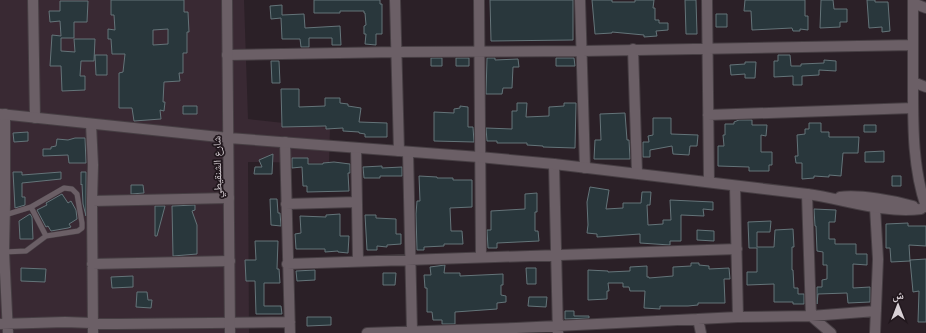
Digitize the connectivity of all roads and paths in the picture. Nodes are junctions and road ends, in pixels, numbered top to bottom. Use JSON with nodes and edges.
{"nodes":[{"id":1,"x":33,"y":0,"type":"edge"},
{"id":2,"x":227,"y":0,"type":"edge"},
{"id":3,"x":395,"y":0,"type":"edge"},
{"id":4,"x":479,"y":0,"type":"edge"},
{"id":5,"x":580,"y":0,"type":"edge"},
{"id":6,"x":707,"y":0,"type":"edge"},
{"id":7,"x":913,"y":2,"type":"edge"},
{"id":8,"x":926,"y":8,"type":"edge"},
{"id":9,"x":913,"y":45,"type":"junction"},
{"id":10,"x":708,"y":48,"type":"junction"},
{"id":11,"x":633,"y":49,"type":"junction"},
{"id":12,"x":582,"y":51,"type":"junction"},
{"id":13,"x":396,"y":52,"type":"junction"},
{"id":14,"x":479,"y":52,"type":"junction"},
{"id":15,"x":227,"y":56,"type":"junction"},
{"id":16,"x":913,"y":82,"type":"junction"},
{"id":17,"x":926,"y":87,"type":"edge"},
{"id":18,"x":913,"y":108,"type":"junction"},
{"id":19,"x":2,"y":114,"type":"edge"},
{"id":20,"x":708,"y":115,"type":"junction"},
{"id":21,"x":35,"y":118,"type":"junction"},
{"id":22,"x":91,"y":124,"type":"junction"},
{"id":23,"x":229,"y":138,"type":"junction"},
{"id":24,"x":285,"y":142,"type":"junction"},
{"id":25,"x":356,"y":148,"type":"junction"},
{"id":26,"x":404,"y":151,"type":"junction"},
{"id":27,"x":479,"y":157,"type":"junction"},
{"id":28,"x":554,"y":164,"type":"junction"},
{"id":29,"x":585,"y":168,"type":"junction"},
{"id":30,"x":637,"y":173,"type":"junction"},
{"id":31,"x":3,"y":178,"type":"edge"},
{"id":32,"x":709,"y":182,"type":"junction"},
{"id":33,"x":735,"y":186,"type":"junction"},
{"id":34,"x":807,"y":194,"type":"junction"},
{"id":35,"x":229,"y":198,"type":"junction"},
{"id":36,"x":834,"y":198,"type":"junction"},
{"id":37,"x":92,"y":201,"type":"junction"},
{"id":38,"x":356,"y":202,"type":"junction"},
{"id":39,"x":286,"y":204,"type":"junction"},
{"id":40,"x":875,"y":206,"type":"junction"},
{"id":41,"x":31,"y":207,"type":"junction"},
{"id":42,"x":924,"y":209,"type":"edge"},
{"id":43,"x":5,"y":214,"type":"junction"},
{"id":44,"x":46,"y":236,"type":"junction"},
{"id":45,"x":737,"y":249,"type":"junction"},
{"id":46,"x":4,"y":252,"type":"junction"},
{"id":47,"x":556,"y":254,"type":"junction"},
{"id":48,"x":481,"y":257,"type":"junction"},
{"id":49,"x":410,"y":259,"type":"junction"},
{"id":50,"x":230,"y":261,"type":"junction"},
{"id":51,"x":358,"y":261,"type":"junction"},
{"id":52,"x":92,"y":264,"type":"junction"},
{"id":53,"x":288,"y":264,"type":"junction"},
{"id":54,"x":3,"y":281,"type":"edge"},
{"id":55,"x":876,"y":311,"type":"junction"},
{"id":56,"x":811,"y":316,"type":"junction"},
{"id":57,"x":738,"y":317,"type":"junction"},
{"id":58,"x":698,"y":319,"type":"junction"},
{"id":59,"x":93,"y":322,"type":"junction"},
{"id":60,"x":290,"y":322,"type":"junction"},
{"id":61,"x":5,"y":327,"type":"edge"},
{"id":62,"x":230,"y":328,"type":"edge"},
{"id":63,"x":557,"y":329,"type":"edge"},
{"id":64,"x":517,"y":330,"type":"edge"},
{"id":65,"x":412,"y":331,"type":"junction"},
{"id":66,"x":458,"y":332,"type":"edge"},
{"id":67,"x":93,"y":333,"type":"edge"},
{"id":68,"x":290,"y":333,"type":"edge"},
{"id":69,"x":367,"y":333,"type":"edge"},
{"id":70,"x":701,"y":333,"type":"edge"},
{"id":71,"x":831,"y":333,"type":"edge"},
{"id":72,"x":875,"y":333,"type":"edge"}],
"edges":[{"from":1,"to":21,"type":"street"},
{"from":2,"to":15,"type":"street","name":"شارع الشنقيطي"},
{"from":3,"to":13,"type":"street"},
{"from":4,"to":14,"type":"street"},
{"from":5,"to":12,"type":"street"},
{"from":6,"to":10,"type":"street"},
{"from":7,"to":8,"type":"street"},
{"from":7,"to":9,"type":"street"},
{"from":9,"to":10,"type":"street"},
{"from":9,"to":16,"type":"street"},
{"from":10,"to":11,"type":"street"},
{"from":10,"to":20,"type":"street"},
{"from":11,"to":12,"type":"street"},
{"from":11,"to":30,"type":"street"},
{"from":12,"to":14,"type":"street"},
{"from":12,"to":29,"type":"street"},
{"from":13,"to":14,"type":"street"},
{"from":13,"to":15,"type":"street"},
{"from":13,"to":26,"type":"street"},
{"from":14,"to":27,"type":"street"},
{"from":15,"to":23,"type":"street","name":"شارع الشنقيطي"},
{"from":16,"to":17,"type":"street"},
{"from":16,"to":18,"type":"street"},
{"from":18,"to":20,"type":"street"},
{"from":18,"to":42,"type":"street"},
{"from":19,"to":21,"type":"street"},
{"from":19,"to":31,"type":"street"},
{"from":20,"to":32,"type":"street"},
{"from":21,"to":22,"type":"street"},
{"from":22,"to":23,"type":"street"},
{"from":22,"to":37,"type":"street"},
{"from":23,"to":24,"type":"street"},
{"from":23,"to":35,"type":"street","name":"شارع الشنقيطي"},
{"from":24,"to":25,"type":"street"},
{"from":24,"to":39,"type":"street"},
{"from":25,"to":26,"type":"street"},
{"from":25,"to":38,"type":"street"},
{"from":26,"to":27,"type":"street"},
{"from":26,"to":49,"type":"street"},
{"from":27,"to":28,"type":"street"},
{"from":27,"to":48,"type":"street"},
{"from":28,"to":29,"type":"street"},
{"from":28,"to":47,"type":"street"},
{"from":29,"to":30,"type":"street"},
{"from":30,"to":32,"type":"street"},
{"from":31,"to":43,"type":"street"},
{"from":32,"to":33,"type":"street"},
{"from":33,"to":34,"type":"street"},
{"from":33,"to":45,"type":"street"},
{"from":34,"to":36,"type":"street"},
{"from":34,"to":56,"type":"street"},
{"from":35,"to":37,"type":"street"},
{"from":35,"to":50,"type":"street","name":"شارع الشنقيطي"},
{"from":36,"to":40,"type":"street"},
{"from":36,"to":42,"type":"street"},
{"from":37,"to":52,"type":"street"},
{"from":38,"to":39,"type":"street"},
{"from":38,"to":51,"type":"street"},
{"from":39,"to":53,"type":"street"},
{"from":40,"to":42,"type":"street"},
{"from":40,"to":55,"type":"street"},
{"from":41,"to":43,"type":"lane"},
{"from":41,"to":44,"type":"lane"},
{"from":41,"to":44,"type":"lane"},
{"from":43,"to":46,"type":"street"},
{"from":44,"to":46,"type":"lane"},
{"from":45,"to":47,"type":"street"},
{"from":45,"to":57,"type":"street"},
{"from":46,"to":54,"type":"street"},
{"from":47,"to":48,"type":"street"},
{"from":47,"to":63,"type":"street"},
{"from":48,"to":49,"type":"street"},
{"from":49,"to":51,"type":"street"},
{"from":49,"to":65,"type":"street"},
{"from":50,"to":52,"type":"street"},
{"from":50,"to":62,"type":"street","name":"شارع الشنقيطي"},
{"from":51,"to":53,"type":"street"},
{"from":52,"to":59,"type":"street"},
{"from":53,"to":60,"type":"street"},
{"from":54,"to":61,"type":"street"},
{"from":55,"to":56,"type":"street"},
{"from":55,"to":72,"type":"street"},
{"from":56,"to":57,"type":"street"},
{"from":56,"to":71,"type":"street"},
{"from":57,"to":58,"type":"street"},
{"from":58,"to":63,"type":"street"},
{"from":58,"to":70,"type":"street"},
{"from":59,"to":61,"type":"street"},
{"from":59,"to":62,"type":"street"},
{"from":59,"to":67,"type":"street"},
{"from":60,"to":62,"type":"street"},
{"from":60,"to":68,"type":"street"},
{"from":63,"to":64,"type":"street"},
{"from":64,"to":66,"type":"street"},
{"from":65,"to":66,"type":"street"},
{"from":65,"to":69,"type":"street"}]}
